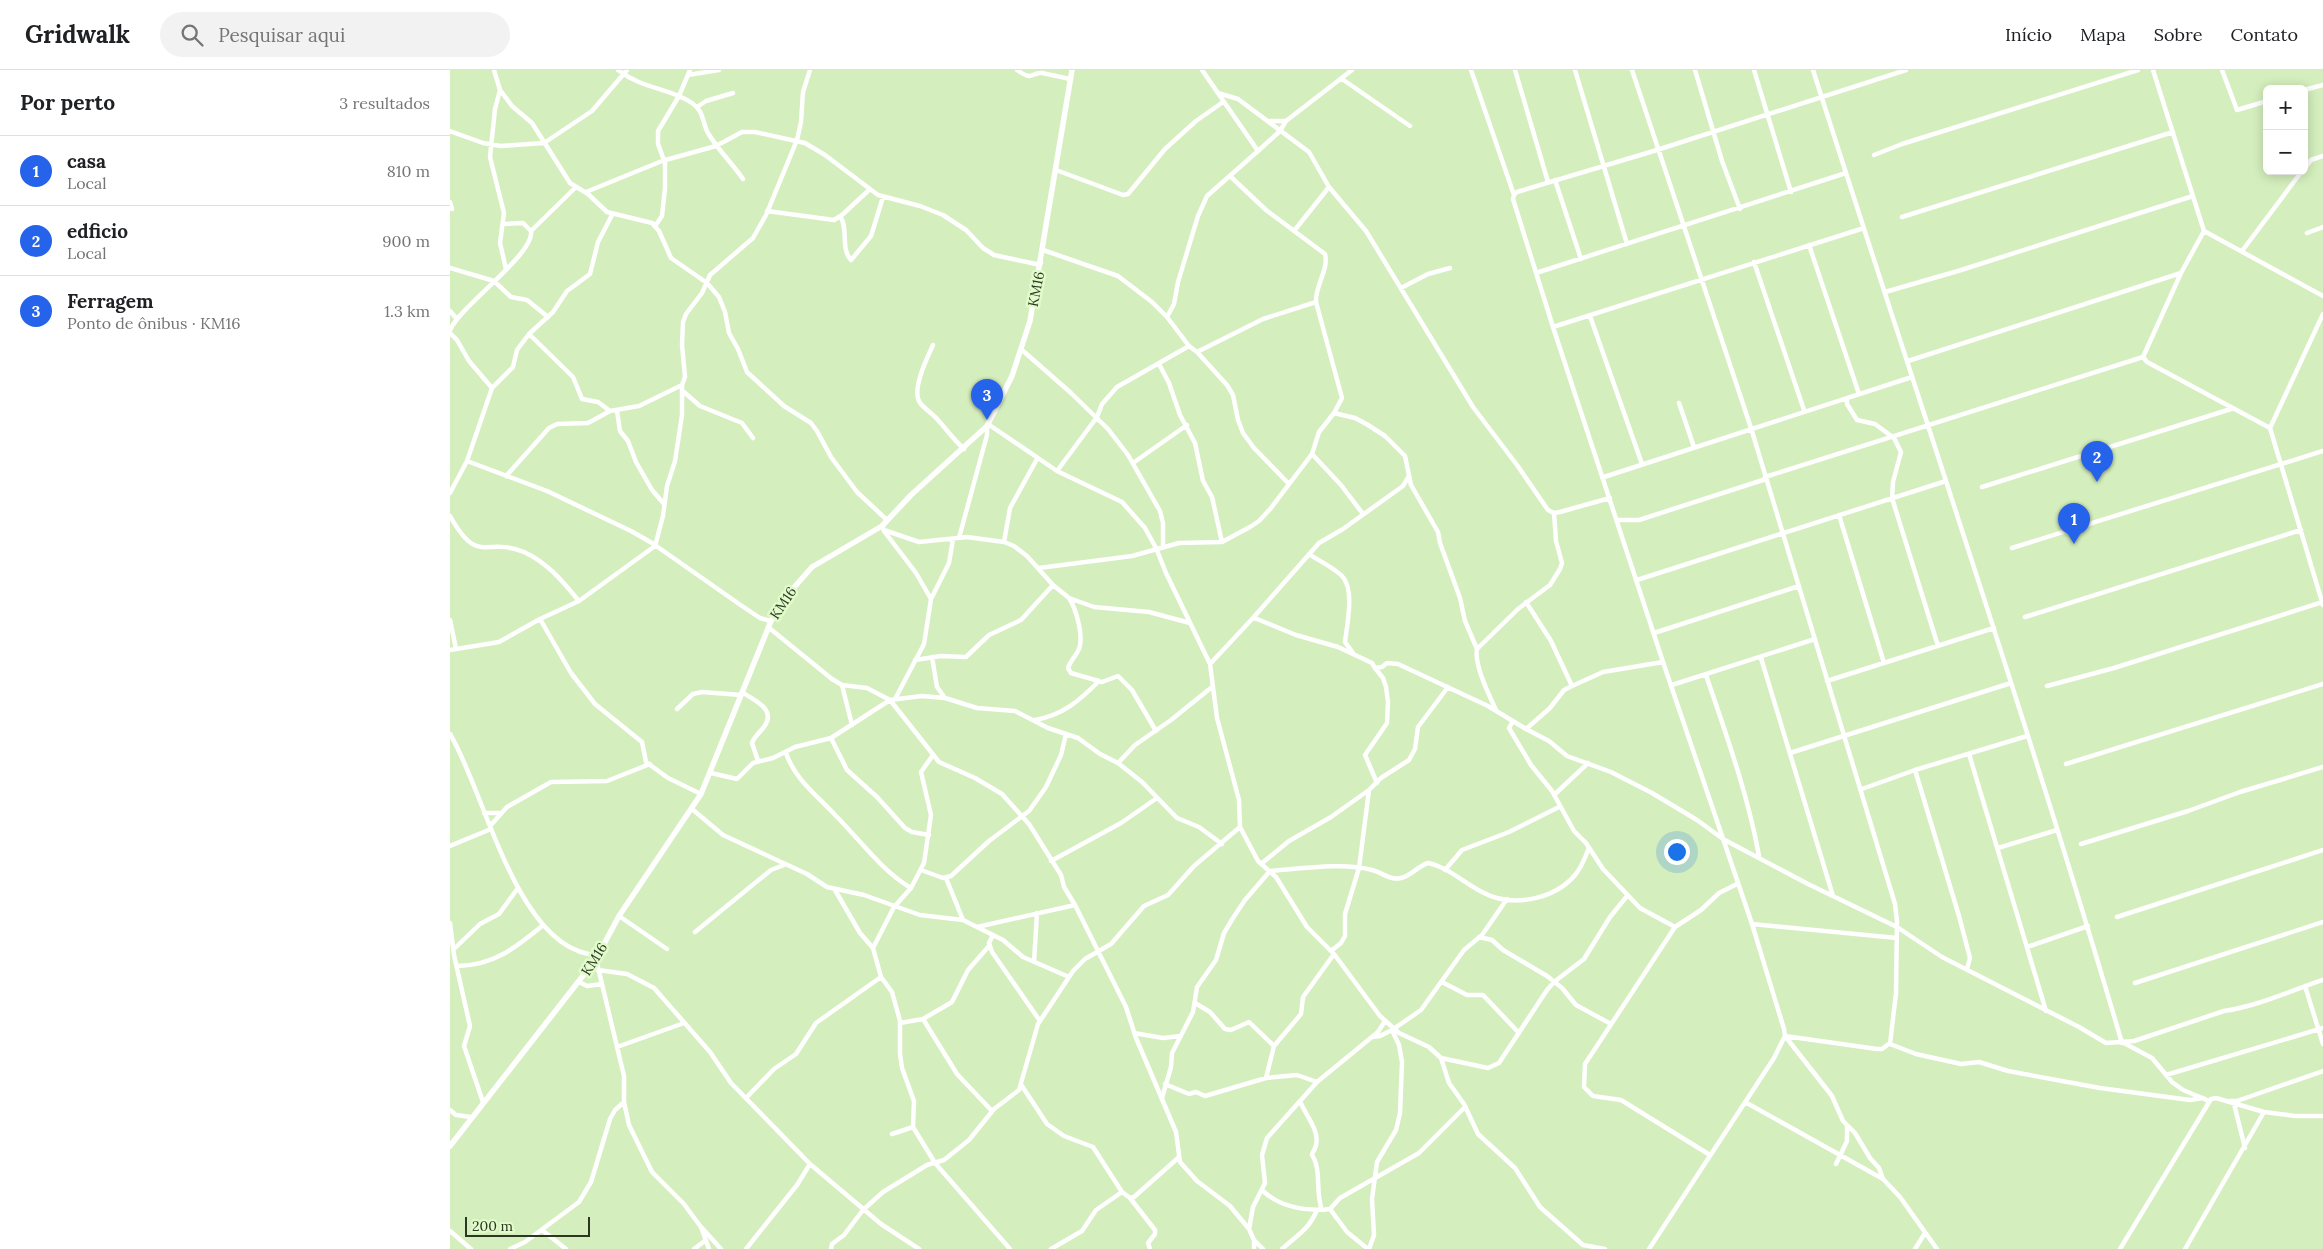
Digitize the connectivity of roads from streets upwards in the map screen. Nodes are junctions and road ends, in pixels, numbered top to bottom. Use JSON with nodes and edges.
{"nodes":[{"id":1,"x":494,"y":70,"type":"edge"},
{"id":2,"x":719,"y":70,"type":"edge"},
{"id":3,"x":810,"y":70,"type":"edge"},
{"id":4,"x":1017,"y":70,"type":"edge"},
{"id":5,"x":1072,"y":70,"type":"edge"},
{"id":6,"x":1202,"y":70,"type":"edge"},
{"id":7,"x":1471,"y":70,"type":"edge"},
{"id":8,"x":1515,"y":70,"type":"edge"},
{"id":9,"x":1575,"y":70,"type":"edge"},
{"id":10,"x":1632,"y":70,"type":"edge"},
{"id":11,"x":1695,"y":70,"type":"edge"},
{"id":12,"x":1754,"y":70,"type":"edge"},
{"id":13,"x":1813,"y":70,"type":"edge"},
{"id":14,"x":1906,"y":70,"type":"edge"},
{"id":15,"x":2138,"y":70,"type":"edge"},
{"id":16,"x":2153,"y":70,"type":"edge"},
{"id":17,"x":2222,"y":70,"type":"edge"},
{"id":18,"x":623,"y":71,"type":"edge"},
{"id":19,"x":1349,"y":71,"type":"edge"},
{"id":20,"x":689,"y":73,"type":"edge"},
{"id":21,"x":1070,"y":79,"type":"junction"},
{"id":22,"x":1342,"y":79,"type":"junction"},
{"id":23,"x":2323,"y":84,"type":"edge"},
{"id":24,"x":2308,"y":89,"type":"edge"},
{"id":25,"x":500,"y":90,"type":"junction"},
{"id":26,"x":733,"y":93,"type":"dead end"},
{"id":27,"x":1218,"y":93,"type":"junction"},
{"id":28,"x":679,"y":96,"type":"junction"},
{"id":29,"x":1822,"y":96,"type":"junction"},
{"id":30,"x":1224,"y":102,"type":"junction"},
{"id":31,"x":2263,"y":102,"type":"edge"},
{"id":32,"x":697,"y":107,"type":"junction"},
{"id":33,"x":1768,"y":114,"type":"junction"},
{"id":34,"x":1269,"y":121,"type":"junction"},
{"id":35,"x":1286,"y":121,"type":"junction"},
{"id":36,"x":1410,"y":126,"type":"dead end"},
{"id":37,"x":450,"y":131,"type":"edge"},
{"id":38,"x":1280,"y":131,"type":"junction"},
{"id":39,"x":1713,"y":131,"type":"junction"},
{"id":40,"x":2173,"y":132,"type":"junction"},
{"id":41,"x":797,"y":140,"type":"junction"},
{"id":42,"x":544,"y":143,"type":"junction"},
{"id":43,"x":493,"y":144,"type":"junction"},
{"id":44,"x":716,"y":146,"type":"junction"},
{"id":45,"x":1658,"y":150,"type":"junction"},
{"id":46,"x":1258,"y":151,"type":"junction"},
{"id":47,"x":1874,"y":155,"type":"dead end"},
{"id":48,"x":2323,"y":156,"type":"edge"},
{"id":49,"x":664,"y":161,"type":"junction"},
{"id":50,"x":2308,"y":164,"type":"edge"},
{"id":51,"x":1603,"y":165,"type":"junction"},
{"id":52,"x":1056,"y":170,"type":"junction"},
{"id":53,"x":1846,"y":173,"type":"junction"},
{"id":54,"x":2299,"y":175,"type":"edge"},
{"id":55,"x":1230,"y":176,"type":"junction"},
{"id":56,"x":744,"y":179,"type":"dead end"},
{"id":57,"x":1555,"y":180,"type":"junction"},
{"id":58,"x":1548,"y":182,"type":"junction"},
{"id":59,"x":1330,"y":187,"type":"junction"},
{"id":60,"x":576,"y":188,"type":"junction"},
{"id":61,"x":869,"y":190,"type":"junction"},
{"id":62,"x":586,"y":192,"type":"junction"},
{"id":63,"x":1791,"y":192,"type":"junction"},
{"id":64,"x":1514,"y":195,"type":"junction"},
{"id":65,"x":2193,"y":196,"type":"junction"},
{"id":66,"x":883,"y":197,"type":"junction"},
{"id":67,"x":450,"y":202,"type":"edge"},
{"id":68,"x":452,"y":209,"type":"dead end"},
{"id":69,"x":1740,"y":209,"type":"junction"},
{"id":70,"x":767,"y":211,"type":"junction"},
{"id":71,"x":611,"y":216,"type":"junction"},
{"id":72,"x":840,"y":216,"type":"junction"},
{"id":73,"x":1902,"y":218,"type":"dead end"},
{"id":74,"x":503,"y":224,"type":"junction"},
{"id":75,"x":655,"y":226,"type":"junction"},
{"id":76,"x":1682,"y":226,"type":"junction"},
{"id":77,"x":2323,"y":227,"type":"edge"},
{"id":78,"x":1864,"y":228,"type":"junction"},
{"id":79,"x":531,"y":231,"type":"junction"},
{"id":80,"x":1294,"y":231,"type":"junction"},
{"id":81,"x":2204,"y":231,"type":"junction"},
{"id":82,"x":2307,"y":233,"type":"dead end"},
{"id":83,"x":1628,"y":244,"type":"junction"},
{"id":84,"x":1809,"y":245,"type":"junction"},
{"id":85,"x":1043,"y":250,"type":"junction"},
{"id":86,"x":2242,"y":251,"type":"junction"},
{"id":87,"x":1581,"y":259,"type":"junction"},
{"id":88,"x":1754,"y":262,"type":"junction"},
{"id":89,"x":1041,"y":263,"type":"junction"},
{"id":90,"x":450,"y":268,"type":"edge"},
{"id":91,"x":1450,"y":268,"type":"dead end"},
{"id":92,"x":506,"y":269,"type":"junction"},
{"id":93,"x":1536,"y":273,"type":"junction"},
{"id":94,"x":2181,"y":273,"type":"junction"},
{"id":95,"x":1701,"y":279,"type":"junction"},
{"id":96,"x":494,"y":281,"type":"junction"},
{"id":97,"x":707,"y":283,"type":"junction"},
{"id":98,"x":1401,"y":288,"type":"junction"},
{"id":99,"x":1885,"y":292,"type":"junction"},
{"id":100,"x":2323,"y":296,"type":"edge"},
{"id":101,"x":1316,"y":302,"type":"junction"},
{"id":102,"x":450,"y":311,"type":"edge"},
{"id":103,"x":2323,"y":314,"type":"edge"},
{"id":104,"x":1591,"y":315,"type":"junction"},
{"id":105,"x":548,"y":317,"type":"junction"},
{"id":106,"x":1167,"y":317,"type":"junction"},
{"id":107,"x":457,"y":319,"type":"junction"},
{"id":108,"x":1553,"y":327,"type":"junction"},
{"id":109,"x":450,"y":331,"type":"edge"},
{"id":110,"x":529,"y":334,"type":"junction"},
{"id":111,"x":933,"y":345,"type":"dead end"},
{"id":112,"x":1189,"y":346,"type":"junction"},
{"id":113,"x":1022,"y":350,"type":"junction"},
{"id":114,"x":1197,"y":352,"type":"junction"},
{"id":115,"x":2143,"y":358,"type":"junction"},
{"id":116,"x":1908,"y":361,"type":"junction"},
{"id":117,"x":1159,"y":364,"type":"junction"},
{"id":118,"x":1912,"y":377,"type":"junction"},
{"id":119,"x":682,"y":386,"type":"junction"},
{"id":120,"x":492,"y":388,"type":"junction"},
{"id":121,"x":684,"y":392,"type":"junction"},
{"id":122,"x":1859,"y":394,"type":"junction"},
{"id":123,"x":1847,"y":399,"type":"junction"},
{"id":124,"x":1679,"y":403,"type":"dead end"},
{"id":125,"x":2231,"y":409,"type":"junction"},
{"id":126,"x":1804,"y":410,"type":"junction"},
{"id":127,"x":610,"y":411,"type":"junction"},
{"id":128,"x":617,"y":411,"type":"junction"},
{"id":129,"x":1334,"y":413,"type":"junction"},
{"id":130,"x":1096,"y":417,"type":"junction"},
{"id":131,"x":987,"y":425,"type":"junction"},
{"id":132,"x":1187,"y":425,"type":"junction"},
{"id":133,"x":1929,"y":426,"type":"junction"},
{"id":134,"x":1751,"y":428,"type":"junction"},
{"id":135,"x":2270,"y":428,"type":"junction"},
{"id":136,"x":753,"y":438,"type":"dead end"},
{"id":137,"x":1894,"y":438,"type":"junction"},
{"id":138,"x":1694,"y":447,"type":"junction"},
{"id":139,"x":964,"y":449,"type":"junction"},
{"id":140,"x":2323,"y":450,"type":"edge"},
{"id":141,"x":1312,"y":454,"type":"junction"},
{"id":142,"x":1037,"y":459,"type":"junction"},
{"id":143,"x":468,"y":461,"type":"junction"},
{"id":144,"x":1133,"y":464,"type":"junction"},
{"id":145,"x":1642,"y":464,"type":"junction"},
{"id":146,"x":2280,"y":464,"type":"junction"},
{"id":147,"x":1057,"y":471,"type":"junction"},
{"id":148,"x":1409,"y":475,"type":"junction"},
{"id":149,"x":506,"y":476,"type":"junction"},
{"id":150,"x":1604,"y":477,"type":"junction"},
{"id":151,"x":1766,"y":478,"type":"junction"},
{"id":152,"x":1946,"y":481,"type":"junction"},
{"id":153,"x":1289,"y":484,"type":"junction"},
{"id":154,"x":1982,"y":487,"type":"dead end"},
{"id":155,"x":450,"y":493,"type":"edge"},
{"id":156,"x":1610,"y":498,"type":"junction"},
{"id":157,"x":1892,"y":498,"type":"junction"},
{"id":158,"x":664,"y":504,"type":"junction"},
{"id":159,"x":1554,"y":513,"type":"junction"},
{"id":160,"x":1363,"y":514,"type":"junction"},
{"id":161,"x":1839,"y":515,"type":"junction"},
{"id":162,"x":450,"y":516,"type":"edge"},
{"id":163,"x":887,"y":520,"type":"junction"},
{"id":164,"x":1618,"y":520,"type":"junction"},
{"id":165,"x":883,"y":528,"type":"junction"},
{"id":166,"x":2301,"y":530,"type":"junction"},
{"id":167,"x":1784,"y":533,"type":"junction"},
{"id":168,"x":956,"y":538,"type":"junction"},
{"id":169,"x":1004,"y":542,"type":"junction"},
{"id":170,"x":1222,"y":542,"type":"junction"},
{"id":171,"x":655,"y":546,"type":"junction"},
{"id":172,"x":1163,"y":546,"type":"junction"},
{"id":173,"x":1156,"y":548,"type":"junction"},
{"id":174,"x":2012,"y":548,"type":"dead end"},
{"id":175,"x":1309,"y":554,"type":"junction"},
{"id":176,"x":1039,"y":568,"type":"junction"},
{"id":177,"x":1637,"y":580,"type":"junction"},
{"id":178,"x":1053,"y":585,"type":"junction"},
{"id":179,"x":1799,"y":586,"type":"junction"},
{"id":180,"x":1069,"y":598,"type":"junction"},
{"id":181,"x":932,"y":599,"type":"junction"},
{"id":182,"x":579,"y":601,"type":"junction"},
{"id":183,"x":1526,"y":602,"type":"junction"},
{"id":184,"x":2323,"y":603,"type":"edge"},
{"id":185,"x":2025,"y":617,"type":"dead end"},
{"id":186,"x":1253,"y":618,"type":"junction"},
{"id":187,"x":540,"y":619,"type":"junction"},
{"id":188,"x":450,"y":620,"type":"edge"},
{"id":189,"x":1190,"y":623,"type":"junction"},
{"id":190,"x":769,"y":624,"type":"junction"},
{"id":191,"x":1994,"y":628,"type":"junction"},
{"id":192,"x":1654,"y":633,"type":"junction"},
{"id":193,"x":1815,"y":639,"type":"junction"},
{"id":194,"x":1938,"y":646,"type":"junction"},
{"id":195,"x":456,"y":649,"type":"junction"},
{"id":196,"x":1477,"y":649,"type":"junction"},
{"id":197,"x":450,"y":650,"type":"edge"},
{"id":198,"x":1356,"y":656,"type":"junction"},
{"id":199,"x":932,"y":657,"type":"junction"},
{"id":200,"x":1761,"y":658,"type":"junction"},
{"id":201,"x":915,"y":660,"type":"junction"},
{"id":202,"x":1663,"y":662,"type":"junction"},
{"id":203,"x":1884,"y":663,"type":"junction"},
{"id":204,"x":1210,"y":664,"type":"junction"},
{"id":205,"x":1375,"y":668,"type":"junction"},
{"id":206,"x":1706,"y":675,"type":"junction"},
{"id":207,"x":1099,"y":681,"type":"junction"},
{"id":208,"x":1828,"y":681,"type":"junction"},
{"id":209,"x":2011,"y":683,"type":"junction"},
{"id":210,"x":2323,"y":684,"type":"edge"},
{"id":211,"x":842,"y":685,"type":"junction"},
{"id":212,"x":1672,"y":685,"type":"junction"},
{"id":213,"x":1572,"y":686,"type":"junction"},
{"id":214,"x":2048,"y":686,"type":"dead end"},
{"id":215,"x":1212,"y":687,"type":"junction"},
{"id":216,"x":1448,"y":687,"type":"junction"},
{"id":217,"x":741,"y":694,"type":"junction"},
{"id":218,"x":945,"y":698,"type":"junction"},
{"id":219,"x":893,"y":700,"type":"junction"},
{"id":220,"x":676,"y":709,"type":"dead end"},
{"id":221,"x":1496,"y":711,"type":"junction"},
{"id":222,"x":1035,"y":720,"type":"junction"},
{"id":223,"x":1513,"y":721,"type":"junction"},
{"id":224,"x":852,"y":724,"type":"junction"},
{"id":225,"x":1526,"y":729,"type":"junction"},
{"id":226,"x":1156,"y":731,"type":"junction"},
{"id":227,"x":450,"y":734,"type":"edge"},
{"id":228,"x":1066,"y":734,"type":"junction"},
{"id":229,"x":1845,"y":736,"type":"junction"},
{"id":230,"x":2027,"y":736,"type":"junction"},
{"id":231,"x":831,"y":738,"type":"junction"},
{"id":232,"x":786,"y":752,"type":"junction"},
{"id":233,"x":1790,"y":753,"type":"junction"},
{"id":234,"x":1969,"y":754,"type":"junction"},
{"id":235,"x":933,"y":755,"type":"junction"},
{"id":236,"x":758,"y":761,"type":"junction"},
{"id":237,"x":1118,"y":763,"type":"junction"},
{"id":238,"x":1588,"y":763,"type":"junction"},
{"id":239,"x":650,"y":764,"type":"junction"},
{"id":240,"x":2066,"y":764,"type":"dead end"},
{"id":241,"x":2323,"y":767,"type":"edge"},
{"id":242,"x":1915,"y":770,"type":"junction"},
{"id":243,"x":711,"y":773,"type":"junction"},
{"id":244,"x":1377,"y":783,"type":"junction"},
{"id":245,"x":1862,"y":789,"type":"junction"},
{"id":246,"x":1370,"y":790,"type":"junction"},
{"id":247,"x":701,"y":794,"type":"junction"},
{"id":248,"x":1554,"y":795,"type":"junction"},
{"id":249,"x":1157,"y":798,"type":"junction"},
{"id":250,"x":1559,"y":807,"type":"junction"},
{"id":251,"x":692,"y":809,"type":"junction"},
{"id":252,"x":484,"y":813,"type":"junction"},
{"id":253,"x":500,"y":813,"type":"junction"},
{"id":254,"x":1022,"y":816,"type":"junction"},
{"id":255,"x":1240,"y":827,"type":"junction"},
{"id":256,"x":490,"y":828,"type":"junction"},
{"id":257,"x":2057,"y":830,"type":"junction"},
{"id":258,"x":929,"y":835,"type":"junction"},
{"id":259,"x":1723,"y":839,"type":"junction"},
{"id":260,"x":1222,"y":844,"type":"junction"},
{"id":261,"x":2080,"y":844,"type":"dead end"},
{"id":262,"x":450,"y":846,"type":"edge"},
{"id":263,"x":1589,"y":848,"type":"junction"},
{"id":264,"x":1998,"y":848,"type":"junction"},
{"id":265,"x":2323,"y":850,"type":"edge"},
{"id":266,"x":1758,"y":856,"type":"junction"},
{"id":267,"x":1051,"y":861,"type":"junction"},
{"id":268,"x":1261,"y":864,"type":"junction"},
{"id":269,"x":784,"y":865,"type":"junction"},
{"id":270,"x":1359,"y":868,"type":"junction"},
{"id":271,"x":922,"y":870,"type":"junction"},
{"id":272,"x":1444,"y":870,"type":"junction"},
{"id":273,"x":1270,"y":871,"type":"junction"},
{"id":274,"x":946,"y":878,"type":"junction"},
{"id":275,"x":1737,"y":884,"type":"junction"},
{"id":276,"x":518,"y":888,"type":"junction"},
{"id":277,"x":911,"y":888,"type":"junction"},
{"id":278,"x":835,"y":890,"type":"junction"},
{"id":279,"x":1627,"y":896,"type":"junction"},
{"id":280,"x":1833,"y":896,"type":"junction"},
{"id":281,"x":1507,"y":899,"type":"junction"},
{"id":282,"x":1075,"y":905,"type":"junction"},
{"id":283,"x":894,"y":907,"type":"junction"},
{"id":284,"x":1037,"y":913,"type":"junction"},
{"id":285,"x":619,"y":916,"type":"junction"},
{"id":286,"x":2117,"y":917,"type":"dead end"},
{"id":287,"x":963,"y":920,"type":"junction"},
{"id":288,"x":2323,"y":922,"type":"edge"},
{"id":289,"x":450,"y":923,"type":"edge"},
{"id":290,"x":1752,"y":924,"type":"junction"},
{"id":291,"x":542,"y":926,"type":"junction"},
{"id":292,"x":2088,"y":926,"type":"junction"},
{"id":293,"x":976,"y":927,"type":"junction"},
{"id":294,"x":1675,"y":927,"type":"junction"},
{"id":295,"x":1897,"y":927,"type":"junction"},
{"id":296,"x":695,"y":932,"type":"dead end"},
{"id":297,"x":993,"y":935,"type":"junction"},
{"id":298,"x":1479,"y":937,"type":"junction"},
{"id":299,"x":1898,"y":938,"type":"junction"},
{"id":300,"x":989,"y":946,"type":"junction"},
{"id":301,"x":2027,"y":947,"type":"junction"},
{"id":302,"x":873,"y":948,"type":"junction"},
{"id":303,"x":454,"y":949,"type":"junction"},
{"id":304,"x":667,"y":949,"type":"dead end"},
{"id":305,"x":1099,"y":952,"type":"junction"},
{"id":306,"x":1332,"y":952,"type":"junction"},
{"id":307,"x":452,"y":956,"type":"edge"},
{"id":308,"x":597,"y":957,"type":"junction"},
{"id":309,"x":1034,"y":962,"type":"junction"},
{"id":310,"x":457,"y":966,"type":"junction"},
{"id":311,"x":1967,"y":969,"type":"junction"},
{"id":312,"x":598,"y":970,"type":"junction"},
{"id":313,"x":1069,"y":977,"type":"junction"},
{"id":314,"x":881,"y":978,"type":"junction"},
{"id":315,"x":2323,"y":980,"type":"edge"},
{"id":316,"x":579,"y":982,"type":"junction"},
{"id":317,"x":1442,"y":982,"type":"junction"},
{"id":318,"x":1554,"y":982,"type":"junction"},
{"id":319,"x":2135,"y":982,"type":"dead end"},
{"id":320,"x":602,"y":984,"type":"junction"},
{"id":321,"x":2306,"y":986,"type":"junction"},
{"id":322,"x":1195,"y":1002,"type":"junction"},
{"id":323,"x":2046,"y":1011,"type":"junction"},
{"id":324,"x":923,"y":1018,"type":"junction"},
{"id":325,"x":1040,"y":1021,"type":"junction"},
{"id":326,"x":1385,"y":1021,"type":"junction"},
{"id":327,"x":684,"y":1023,"type":"junction"},
{"id":328,"x":900,"y":1023,"type":"junction"},
{"id":329,"x":1611,"y":1024,"type":"junction"},
{"id":330,"x":1393,"y":1029,"type":"junction"},
{"id":331,"x":2320,"y":1029,"type":"edge"},
{"id":332,"x":1134,"y":1033,"type":"junction"},
{"id":333,"x":1519,"y":1034,"type":"junction"},
{"id":334,"x":1180,"y":1036,"type":"junction"},
{"id":335,"x":1785,"y":1036,"type":"junction"},
{"id":336,"x":1371,"y":1037,"type":"junction"},
{"id":337,"x":1890,"y":1043,"type":"junction"},
{"id":338,"x":2123,"y":1043,"type":"junction"},
{"id":339,"x":2323,"y":1044,"type":"edge"},
{"id":340,"x":1274,"y":1046,"type":"junction"},
{"id":341,"x":617,"y":1047,"type":"junction"},
{"id":342,"x":1441,"y":1058,"type":"junction"},
{"id":343,"x":2323,"y":1071,"type":"edge"},
{"id":344,"x":2166,"y":1075,"type":"junction"},
{"id":345,"x":1266,"y":1078,"type":"junction"},
{"id":346,"x":1317,"y":1082,"type":"junction"},
{"id":347,"x":1165,"y":1084,"type":"junction"},
{"id":348,"x":1022,"y":1086,"type":"junction"},
{"id":349,"x":746,"y":1098,"type":"junction"},
{"id":350,"x":1161,"y":1099,"type":"junction"},
{"id":351,"x":2206,"y":1100,"type":"junction"},
{"id":352,"x":1300,"y":1101,"type":"junction"},
{"id":353,"x":2228,"y":1101,"type":"junction"},
{"id":354,"x":483,"y":1102,"type":"junction"},
{"id":355,"x":624,"y":1102,"type":"junction"},
{"id":356,"x":1745,"y":1102,"type":"junction"},
{"id":357,"x":2234,"y":1104,"type":"junction"},
{"id":358,"x":1465,"y":1107,"type":"junction"},
{"id":359,"x":450,"y":1110,"type":"edge"},
{"id":360,"x":992,"y":1111,"type":"junction"},
{"id":361,"x":2264,"y":1112,"type":"junction"},
{"id":362,"x":2323,"y":1116,"type":"edge"},
{"id":363,"x":472,"y":1117,"type":"junction"},
{"id":364,"x":1846,"y":1124,"type":"junction"},
{"id":365,"x":913,"y":1126,"type":"junction"},
{"id":366,"x":892,"y":1134,"type":"dead end"},
{"id":367,"x":450,"y":1146,"type":"edge"},
{"id":368,"x":2245,"y":1148,"type":"junction"},
{"id":369,"x":1710,"y":1155,"type":"junction"},
{"id":370,"x":1840,"y":1155,"type":"junction"},
{"id":371,"x":1178,"y":1158,"type":"junction"},
{"id":372,"x":936,"y":1163,"type":"junction"},
{"id":373,"x":810,"y":1164,"type":"junction"},
{"id":374,"x":1836,"y":1164,"type":"dead end"},
{"id":375,"x":1376,"y":1178,"type":"junction"},
{"id":376,"x":1883,"y":1179,"type":"junction"},
{"id":377,"x":1263,"y":1191,"type":"junction"},
{"id":378,"x":1122,"y":1192,"type":"junction"},
{"id":379,"x":1130,"y":1198,"type":"junction"},
{"id":380,"x":1330,"y":1209,"type":"junction"},
{"id":381,"x":863,"y":1210,"type":"junction"},
{"id":382,"x":1317,"y":1210,"type":"junction"},
{"id":383,"x":1322,"y":1210,"type":"junction"},
{"id":384,"x":701,"y":1227,"type":"junction"},
{"id":385,"x":1249,"y":1229,"type":"junction"},
{"id":386,"x":542,"y":1230,"type":"junction"},
{"id":387,"x":450,"y":1231,"type":"edge"},
{"id":388,"x":1924,"y":1233,"type":"junction"},
{"id":389,"x":706,"y":1240,"type":"junction"},
{"id":390,"x":1254,"y":1240,"type":"junction"},
{"id":391,"x":471,"y":1249,"type":"edge"},
{"id":392,"x":510,"y":1249,"type":"edge"},
{"id":393,"x":566,"y":1249,"type":"edge"},
{"id":394,"x":694,"y":1249,"type":"edge"},
{"id":395,"x":709,"y":1249,"type":"edge"},
{"id":396,"x":721,"y":1249,"type":"edge"},
{"id":397,"x":746,"y":1249,"type":"edge"},
{"id":398,"x":831,"y":1249,"type":"edge"},
{"id":399,"x":919,"y":1249,"type":"edge"},
{"id":400,"x":1010,"y":1249,"type":"edge"},
{"id":401,"x":1051,"y":1249,"type":"edge"},
{"id":402,"x":1150,"y":1249,"type":"edge"},
{"id":403,"x":1254,"y":1249,"type":"edge"},
{"id":404,"x":1262,"y":1249,"type":"edge"},
{"id":405,"x":1282,"y":1249,"type":"edge"},
{"id":406,"x":1368,"y":1249,"type":"edge"},
{"id":407,"x":1605,"y":1249,"type":"edge"},
{"id":408,"x":1649,"y":1249,"type":"edge"},
{"id":409,"x":1915,"y":1249,"type":"edge"},
{"id":410,"x":1937,"y":1249,"type":"edge"},
{"id":411,"x":2120,"y":1249,"type":"edge"},
{"id":412,"x":2185,"y":1249,"type":"edge"}],
"edges":[{"from":1,"to":25,"type":"street"},
{"from":2,"to":20,"type":"street"},
{"from":3,"to":41,"type":"street"},
{"from":4,"to":21,"type":"street"},
{"from":5,"to":21,"type":"street","name":"KM16"},
{"from":6,"to":27,"type":"street"},
{"from":7,"to":64,"type":"street"},
{"from":8,"to":58,"type":"street"},
{"from":9,"to":51,"type":"street"},
{"from":10,"to":45,"type":"street"},
{"from":11,"to":39,"type":"street"},
{"from":12,"to":33,"type":"street"},
{"from":13,"to":29,"type":"street"},
{"from":14,"to":29,"type":"street"},
{"from":15,"to":47,"type":"street"},
{"from":16,"to":40,"type":"street"},
{"from":17,"to":31,"type":"street"},
{"from":18,"to":28,"type":"street"},
{"from":18,"to":42,"type":"street"},
{"from":19,"to":22,"type":"street"},
{"from":20,"to":28,"type":"street"},
{"from":21,"to":52,"type":"street","name":"KM16"},
{"from":22,"to":35,"type":"street"},
{"from":22,"to":36,"type":"street"},
{"from":23,"to":24,"type":"street"},
{"from":25,"to":42,"type":"street"},
{"from":25,"to":43,"type":"street"},
{"from":26,"to":32,"type":"street"},
{"from":27,"to":30,"type":"street"},
{"from":27,"to":34,"type":"street"},
{"from":28,"to":32,"type":"street"},
{"from":28,"to":49,"type":"street"},
{"from":29,"to":33,"type":"street"},
{"from":29,"to":53,"type":"street"},
{"from":30,"to":46,"type":"street"},
{"from":30,"to":52,"type":"street"},
{"from":32,"to":44,"type":"street"},
{"from":33,"to":39,"type":"street"},
{"from":33,"to":63,"type":"street"},
{"from":34,"to":35,"type":"street"},
{"from":34,"to":38,"type":"street"},
{"from":35,"to":38,"type":"street"},
{"from":37,"to":43,"type":"street"},
{"from":38,"to":46,"type":"street"},
{"from":38,"to":59,"type":"street"},
{"from":39,"to":45,"type":"street"},
{"from":39,"to":69,"type":"street"},
{"from":40,"to":65,"type":"street"},
{"from":40,"to":73,"type":"street"},
{"from":41,"to":44,"type":"street"},
{"from":41,"to":61,"type":"street"},
{"from":41,"to":70,"type":"street"},
{"from":42,"to":43,"type":"street"},
{"from":42,"to":60,"type":"street"},
{"from":43,"to":74,"type":"street"},
{"from":44,"to":49,"type":"street"},
{"from":44,"to":56,"type":"street"},
{"from":45,"to":51,"type":"street"},
{"from":45,"to":76,"type":"street"},
{"from":46,"to":55,"type":"street"},
{"from":48,"to":50,"type":"street"},
{"from":49,"to":62,"type":"street"},
{"from":49,"to":75,"type":"street"},
{"from":51,"to":57,"type":"street"},
{"from":51,"to":83,"type":"street"},
{"from":52,"to":85,"type":"street","name":"KM16"},
{"from":53,"to":63,"type":"street"},
{"from":53,"to":78,"type":"street"},
{"from":54,"to":86,"type":"street"},
{"from":55,"to":80,"type":"street"},
{"from":55,"to":106,"type":"street"},
{"from":57,"to":58,"type":"street"},
{"from":57,"to":87,"type":"street"},
{"from":58,"to":64,"type":"street"},
{"from":59,"to":80,"type":"street"},
{"from":59,"to":98,"type":"street"},
{"from":60,"to":62,"type":"street"},
{"from":60,"to":79,"type":"street"},
{"from":61,"to":66,"type":"street"},
{"from":61,"to":72,"type":"street"},
{"from":62,"to":71,"type":"street"},
{"from":63,"to":69,"type":"street"},
{"from":64,"to":93,"type":"street"},
{"from":65,"to":81,"type":"street"},
{"from":65,"to":99,"type":"street"},
{"from":66,"to":72,"type":"street"},
{"from":66,"to":89,"type":"street"},
{"from":67,"to":68,"type":"street"},
{"from":69,"to":76,"type":"street"},
{"from":70,"to":72,"type":"street"},
{"from":70,"to":97,"type":"street"},
{"from":71,"to":75,"type":"street"},
{"from":71,"to":105,"type":"street"},
{"from":74,"to":79,"type":"street"},
{"from":74,"to":92,"type":"street"},
{"from":75,"to":97,"type":"street"},
{"from":76,"to":83,"type":"street"},
{"from":76,"to":95,"type":"street"},
{"from":77,"to":82,"type":"street"},
{"from":78,"to":84,"type":"street"},
{"from":78,"to":99,"type":"street"},
{"from":79,"to":92,"type":"street"},
{"from":80,"to":101,"type":"street"},
{"from":81,"to":86,"type":"street"},
{"from":81,"to":94,"type":"street"},
{"from":83,"to":87,"type":"street"},
{"from":84,"to":88,"type":"street"},
{"from":84,"to":122,"type":"street"},
{"from":85,"to":89,"type":"street","name":"KM16"},
{"from":85,"to":106,"type":"street"},
{"from":86,"to":100,"type":"street"},
{"from":87,"to":93,"type":"street"},
{"from":88,"to":95,"type":"street"},
{"from":88,"to":126,"type":"street"},
{"from":89,"to":113,"type":"street","name":"KM16"},
{"from":90,"to":96,"type":"street"},
{"from":91,"to":98,"type":"street"},
{"from":92,"to":96,"type":"street"},
{"from":93,"to":108,"type":"street"},
{"from":94,"to":115,"type":"street"},
{"from":94,"to":116,"type":"street"},
{"from":95,"to":104,"type":"street"},
{"from":95,"to":134,"type":"street"},
{"from":96,"to":105,"type":"street"},
{"from":96,"to":107,"type":"street"},
{"from":97,"to":119,"type":"street"},
{"from":97,"to":163,"type":"street"},
{"from":98,"to":159,"type":"street"},
{"from":99,"to":116,"type":"street"},
{"from":101,"to":114,"type":"street"},
{"from":101,"to":129,"type":"street"},
{"from":102,"to":107,"type":"street"},
{"from":103,"to":135,"type":"street"},
{"from":104,"to":108,"type":"street"},
{"from":104,"to":145,"type":"street"},
{"from":105,"to":110,"type":"street"},
{"from":106,"to":112,"type":"street"},
{"from":107,"to":109,"type":"street"},
{"from":108,"to":150,"type":"street"},
{"from":109,"to":120,"type":"street"},
{"from":110,"to":120,"type":"street"},
{"from":110,"to":127,"type":"street"},
{"from":111,"to":139,"type":"street"},
{"from":112,"to":114,"type":"street"},
{"from":112,"to":117,"type":"street"},
{"from":113,"to":130,"type":"street"},
{"from":113,"to":131,"type":"street","name":"KM16"},
{"from":114,"to":153,"type":"street"},
{"from":115,"to":125,"type":"street"},
{"from":115,"to":133,"type":"street"},
{"from":116,"to":118,"type":"street"},
{"from":117,"to":130,"type":"street"},
{"from":117,"to":132,"type":"street"},
{"from":118,"to":122,"type":"street"},
{"from":118,"to":133,"type":"street"},
{"from":119,"to":121,"type":"street"},
{"from":119,"to":128,"type":"street"},
{"from":120,"to":143,"type":"street"},
{"from":121,"to":136,"type":"street"},
{"from":121,"to":158,"type":"street"},
{"from":122,"to":123,"type":"street"},
{"from":123,"to":126,"type":"street"},
{"from":123,"to":137,"type":"street"},
{"from":124,"to":138,"type":"street"},
{"from":125,"to":135,"type":"street"},
{"from":125,"to":154,"type":"street"},
{"from":126,"to":134,"type":"street"},
{"from":127,"to":128,"type":"street"},
{"from":127,"to":149,"type":"street"},
{"from":128,"to":158,"type":"street"},
{"from":129,"to":141,"type":"street"},
{"from":129,"to":148,"type":"street"},
{"from":130,"to":144,"type":"street"},
{"from":130,"to":147,"type":"street"},
{"from":131,"to":139,"type":"street","name":"KM16"},
{"from":131,"to":142,"type":"street"},
{"from":131,"to":168,"type":"street"},
{"from":132,"to":144,"type":"street"},
{"from":132,"to":170,"type":"street"},
{"from":133,"to":137,"type":"street"},
{"from":133,"to":152,"type":"street"},
{"from":134,"to":138,"type":"street"},
{"from":134,"to":151,"type":"street"},
{"from":135,"to":146,"type":"street"},
{"from":137,"to":151,"type":"street"},
{"from":137,"to":157,"type":"street"},
{"from":138,"to":145,"type":"street"},
{"from":139,"to":163,"type":"street","name":"KM16"},
{"from":140,"to":146,"type":"street"},
{"from":141,"to":153,"type":"street"},
{"from":141,"to":160,"type":"street"},
{"from":142,"to":147,"type":"street"},
{"from":142,"to":169,"type":"street"},
{"from":143,"to":149,"type":"street"},
{"from":143,"to":155,"type":"street"},
{"from":144,"to":172,"type":"street"},
{"from":145,"to":150,"type":"street"},
{"from":146,"to":166,"type":"street"},
{"from":146,"to":174,"type":"street"},
{"from":147,"to":173,"type":"street"},
{"from":148,"to":160,"type":"street"},
{"from":148,"to":196,"type":"street"},
{"from":149,"to":171,"type":"street"},
{"from":150,"to":156,"type":"street"},
{"from":151,"to":164,"type":"street"},
{"from":151,"to":167,"type":"street"},
{"from":152,"to":157,"type":"street"},
{"from":152,"to":191,"type":"street"},
{"from":153,"to":170,"type":"street"},
{"from":156,"to":159,"type":"street"},
{"from":156,"to":164,"type":"street"},
{"from":157,"to":161,"type":"street"},
{"from":157,"to":194,"type":"street"},
{"from":158,"to":171,"type":"street"},
{"from":159,"to":183,"type":"street"},
{"from":160,"to":175,"type":"street"},
{"from":161,"to":167,"type":"street"},
{"from":161,"to":203,"type":"street"},
{"from":162,"to":182,"type":"street"},
{"from":163,"to":165,"type":"street","name":"KM16"},
{"from":164,"to":177,"type":"street"},
{"from":165,"to":168,"type":"street"},
{"from":165,"to":181,"type":"street"},
{"from":165,"to":190,"type":"street","name":"KM16"},
{"from":166,"to":184,"type":"street"},
{"from":166,"to":185,"type":"street"},
{"from":167,"to":177,"type":"street"},
{"from":167,"to":179,"type":"street"},
{"from":168,"to":169,"type":"street"},
{"from":168,"to":181,"type":"street"},
{"from":169,"to":176,"type":"street"},
{"from":170,"to":172,"type":"street"},
{"from":171,"to":182,"type":"street"},
{"from":171,"to":190,"type":"street"},
{"from":172,"to":173,"type":"street"},
{"from":173,"to":176,"type":"street"},
{"from":173,"to":189,"type":"street"},
{"from":175,"to":186,"type":"street"},
{"from":175,"to":198,"type":"street"},
{"from":176,"to":178,"type":"street"},
{"from":177,"to":192,"type":"street"},
{"from":178,"to":180,"type":"street"},
{"from":178,"to":199,"type":"street"},
{"from":179,"to":192,"type":"street"},
{"from":179,"to":193,"type":"street"},
{"from":180,"to":189,"type":"street"},
{"from":180,"to":207,"type":"street"},
{"from":181,"to":201,"type":"street"},
{"from":182,"to":187,"type":"street"},
{"from":183,"to":196,"type":"street"},
{"from":183,"to":213,"type":"street"},
{"from":184,"to":214,"type":"street"},
{"from":186,"to":198,"type":"street"},
{"from":186,"to":204,"type":"street"},
{"from":187,"to":195,"type":"street"},
{"from":187,"to":239,"type":"street"},
{"from":188,"to":195,"type":"street"},
{"from":189,"to":204,"type":"street"},
{"from":190,"to":211,"type":"street"},
{"from":190,"to":217,"type":"street","name":"KM16"},
{"from":191,"to":194,"type":"street"},
{"from":191,"to":209,"type":"street"},
{"from":192,"to":202,"type":"street"},
{"from":193,"to":200,"type":"street"},
{"from":193,"to":208,"type":"street"},
{"from":194,"to":203,"type":"street"},
{"from":195,"to":197,"type":"street"},
{"from":196,"to":221,"type":"street"},
{"from":198,"to":205,"type":"street"},
{"from":199,"to":201,"type":"street"},
{"from":199,"to":218,"type":"street"},
{"from":200,"to":206,"type":"street"},
{"from":200,"to":233,"type":"street"},
{"from":201,"to":219,"type":"street"},
{"from":202,"to":212,"type":"street"},
{"from":202,"to":213,"type":"street"},
{"from":203,"to":208,"type":"street"},
{"from":204,"to":215,"type":"street"},
{"from":205,"to":216,"type":"street"},
{"from":205,"to":244,"type":"street"},
{"from":206,"to":212,"type":"street"},
{"from":206,"to":266,"type":"street"},
{"from":207,"to":222,"type":"street"},
{"from":207,"to":226,"type":"street"},
{"from":208,"to":229,"type":"street"},
{"from":209,"to":229,"type":"street"},
{"from":209,"to":230,"type":"street"},
{"from":210,"to":240,"type":"street"},
{"from":211,"to":219,"type":"street"},
{"from":211,"to":224,"type":"street"},
{"from":212,"to":259,"type":"street"},
{"from":213,"to":225,"type":"street"},
{"from":215,"to":226,"type":"street"},
{"from":215,"to":255,"type":"street"},
{"from":216,"to":221,"type":"street"},
{"from":216,"to":244,"type":"street"},
{"from":217,"to":220,"type":"street"},
{"from":217,"to":236,"type":"street"},
{"from":217,"to":243,"type":"street","name":"KM16"},
{"from":218,"to":219,"type":"street"},
{"from":218,"to":222,"type":"street"},
{"from":219,"to":224,"type":"street"},
{"from":219,"to":235,"type":"street"},
{"from":221,"to":223,"type":"street"},
{"from":222,"to":228,"type":"street"},
{"from":223,"to":225,"type":"street"},
{"from":223,"to":248,"type":"street"},
{"from":224,"to":231,"type":"street"},
{"from":225,"to":238,"type":"street"},
{"from":226,"to":237,"type":"street"},
{"from":227,"to":252,"type":"street"},
{"from":228,"to":237,"type":"street"},
{"from":228,"to":254,"type":"street"},
{"from":229,"to":233,"type":"street"},
{"from":229,"to":245,"type":"street"},
{"from":230,"to":234,"type":"street"},
{"from":230,"to":257,"type":"street"},
{"from":231,"to":232,"type":"street"},
{"from":231,"to":258,"type":"street"},
{"from":232,"to":236,"type":"street"},
{"from":232,"to":277,"type":"street"},
{"from":233,"to":280,"type":"street"},
{"from":234,"to":242,"type":"street"},
{"from":234,"to":264,"type":"street"},
{"from":235,"to":254,"type":"street"},
{"from":235,"to":258,"type":"street"},
{"from":236,"to":243,"type":"street"},
{"from":237,"to":249,"type":"street"},
{"from":238,"to":248,"type":"street"},
{"from":238,"to":259,"type":"street"},
{"from":239,"to":247,"type":"street"},
{"from":239,"to":253,"type":"street"},
{"from":241,"to":261,"type":"street"},
{"from":242,"to":245,"type":"street"},
{"from":242,"to":311,"type":"street"},
{"from":243,"to":247,"type":"street","name":"KM16"},
{"from":244,"to":246,"type":"street"},
{"from":245,"to":295,"type":"street"},
{"from":246,"to":268,"type":"street"},
{"from":246,"to":270,"type":"street"},
{"from":247,"to":251,"type":"street","name":"KM16"},
{"from":248,"to":250,"type":"street"},
{"from":249,"to":260,"type":"street"},
{"from":249,"to":267,"type":"street"},
{"from":250,"to":263,"type":"street"},
{"from":250,"to":272,"type":"street"},
{"from":251,"to":269,"type":"street"},
{"from":251,"to":285,"type":"street","name":"KM16"},
{"from":252,"to":253,"type":"street"},
{"from":252,"to":256,"type":"street"},
{"from":253,"to":256,"type":"street"},
{"from":254,"to":267,"type":"street"},
{"from":254,"to":274,"type":"street"},
{"from":255,"to":260,"type":"street"},
{"from":255,"to":268,"type":"street"},
{"from":256,"to":262,"type":"street"},
{"from":256,"to":276,"type":"street"},
{"from":257,"to":264,"type":"street"},
{"from":257,"to":292,"type":"street"},
{"from":258,"to":271,"type":"street"},
{"from":259,"to":266,"type":"street"},
{"from":259,"to":275,"type":"street"},
{"from":260,"to":305,"type":"street"},
{"from":263,"to":279,"type":"street"},
{"from":263,"to":281,"type":"street"},
{"from":264,"to":301,"type":"street"},
{"from":265,"to":286,"type":"street"},
{"from":266,"to":280,"type":"street"},
{"from":267,"to":282,"type":"street"},
{"from":268,"to":273,"type":"street"},
{"from":269,"to":278,"type":"street"},
{"from":269,"to":296,"type":"street"},
{"from":270,"to":272,"type":"street"},
{"from":270,"to":273,"type":"street"},
{"from":270,"to":306,"type":"street"},
{"from":271,"to":274,"type":"street"},
{"from":271,"to":277,"type":"street"},
{"from":272,"to":281,"type":"street"},
{"from":273,"to":306,"type":"street"},
{"from":273,"to":322,"type":"street"},
{"from":274,"to":287,"type":"street"},
{"from":275,"to":290,"type":"street"},
{"from":275,"to":294,"type":"street"},
{"from":276,"to":291,"type":"street"},
{"from":276,"to":303,"type":"street"},
{"from":277,"to":283,"type":"street"},
{"from":278,"to":283,"type":"street"},
{"from":278,"to":302,"type":"street"},
{"from":279,"to":294,"type":"street"},
{"from":279,"to":318,"type":"street"},
{"from":280,"to":295,"type":"street"},
{"from":281,"to":298,"type":"street"},
{"from":282,"to":284,"type":"street"},
{"from":282,"to":305,"type":"street"},
{"from":283,"to":287,"type":"street"},
{"from":283,"to":302,"type":"street"},
{"from":284,"to":293,"type":"street"},
{"from":284,"to":309,"type":"street"},
{"from":285,"to":304,"type":"street"},
{"from":285,"to":308,"type":"street","name":"KM16"},
{"from":287,"to":293,"type":"street"},
{"from":288,"to":319,"type":"street"},
{"from":289,"to":303,"type":"street"},
{"from":290,"to":299,"type":"street"},
{"from":290,"to":335,"type":"street"},
{"from":291,"to":308,"type":"street"},
{"from":291,"to":310,"type":"street"},
{"from":292,"to":301,"type":"street"},
{"from":292,"to":338,"type":"street"},
{"from":293,"to":297,"type":"street"},
{"from":294,"to":329,"type":"street"},
{"from":295,"to":299,"type":"street"},
{"from":295,"to":311,"type":"street"},
{"from":297,"to":300,"type":"street"},
{"from":297,"to":309,"type":"street"},
{"from":298,"to":317,"type":"street"},
{"from":298,"to":318,"type":"street"},
{"from":299,"to":337,"type":"street"},
{"from":300,"to":324,"type":"street"},
{"from":300,"to":325,"type":"street"},
{"from":301,"to":323,"type":"street"},
{"from":302,"to":314,"type":"street"},
{"from":303,"to":307,"type":"street"},
{"from":305,"to":313,"type":"street"},
{"from":305,"to":332,"type":"street"},
{"from":306,"to":326,"type":"street"},
{"from":306,"to":340,"type":"street"},
{"from":307,"to":310,"type":"street"},
{"from":308,"to":312,"type":"street"},
{"from":308,"to":316,"type":"street","name":"KM16"},
{"from":309,"to":313,"type":"street"},
{"from":310,"to":354,"type":"street"},
{"from":311,"to":323,"type":"street"},
{"from":312,"to":320,"type":"street"},
{"from":312,"to":327,"type":"street"},
{"from":313,"to":325,"type":"street"},
{"from":314,"to":328,"type":"street"},
{"from":314,"to":349,"type":"street"},
{"from":315,"to":321,"type":"street"},
{"from":316,"to":320,"type":"street"},
{"from":316,"to":354,"type":"street","name":"KM16"},
{"from":317,"to":330,"type":"street"},
{"from":317,"to":333,"type":"street"},
{"from":318,"to":329,"type":"street"},
{"from":318,"to":333,"type":"street"},
{"from":320,"to":341,"type":"street"},
{"from":321,"to":331,"type":"street"},
{"from":321,"to":338,"type":"street"},
{"from":322,"to":334,"type":"street"},
{"from":322,"to":340,"type":"street"},
{"from":323,"to":338,"type":"street"},
{"from":324,"to":328,"type":"street"},
{"from":324,"to":360,"type":"street"},
{"from":325,"to":348,"type":"street"},
{"from":326,"to":330,"type":"street"},
{"from":326,"to":336,"type":"street"},
{"from":327,"to":341,"type":"street"},
{"from":327,"to":349,"type":"street"},
{"from":328,"to":365,"type":"street"},
{"from":329,"to":369,"type":"street"},
{"from":330,"to":336,"type":"street"},
{"from":330,"to":342,"type":"street"},
{"from":330,"to":375,"type":"street"},
{"from":331,"to":339,"type":"street"},
{"from":331,"to":344,"type":"street"},
{"from":332,"to":334,"type":"street"},
{"from":332,"to":350,"type":"street"},
{"from":333,"to":342,"type":"street"},
{"from":334,"to":347,"type":"street"},
{"from":335,"to":337,"type":"street"},
{"from":335,"to":356,"type":"street"},
{"from":335,"to":364,"type":"street"},
{"from":336,"to":346,"type":"street"},
{"from":337,"to":351,"type":"street"},
{"from":338,"to":344,"type":"street"},
{"from":340,"to":345,"type":"street"},
{"from":341,"to":355,"type":"street"},
{"from":342,"to":358,"type":"street"},
{"from":343,"to":353,"type":"street"},
{"from":344,"to":351,"type":"street"},
{"from":345,"to":346,"type":"street"},
{"from":345,"to":347,"type":"street"},
{"from":346,"to":352,"type":"street"},
{"from":347,"to":350,"type":"street"},
{"from":348,"to":360,"type":"street"},
{"from":348,"to":378,"type":"street"},
{"from":349,"to":373,"type":"street"},
{"from":350,"to":371,"type":"street"},
{"from":351,"to":353,"type":"street"},
{"from":351,"to":411,"type":"street"},
{"from":352,"to":377,"type":"street"},
{"from":352,"to":383,"type":"street"},
{"from":353,"to":357,"type":"street"},
{"from":354,"to":363,"type":"street","name":"KM16"},
{"from":355,"to":384,"type":"street"},
{"from":355,"to":386,"type":"street"},
{"from":356,"to":369,"type":"street"},
{"from":356,"to":370,"type":"street"},
{"from":357,"to":361,"type":"street"},
{"from":357,"to":368,"type":"street"},
{"from":358,"to":375,"type":"street"},
{"from":358,"to":407,"type":"street"},
{"from":359,"to":363,"type":"street"},
{"from":360,"to":372,"type":"street"},
{"from":361,"to":362,"type":"street"},
{"from":361,"to":368,"type":"street"},
{"from":363,"to":367,"type":"street","name":"KM16"},
{"from":364,"to":370,"type":"street"},
{"from":364,"to":376,"type":"street"},
{"from":365,"to":366,"type":"street"},
{"from":365,"to":372,"type":"street"},
{"from":368,"to":412,"type":"street"},
{"from":369,"to":408,"type":"street"},
{"from":370,"to":374,"type":"street"},
{"from":370,"to":376,"type":"street"},
{"from":371,"to":379,"type":"street"},
{"from":371,"to":385,"type":"street"},
{"from":372,"to":381,"type":"street"},
{"from":372,"to":400,"type":"street"},
{"from":373,"to":381,"type":"street"},
{"from":373,"to":397,"type":"street"},
{"from":375,"to":380,"type":"street"},
{"from":375,"to":406,"type":"street"},
{"from":376,"to":388,"type":"street"},
{"from":377,"to":382,"type":"street"},
{"from":377,"to":385,"type":"street"},
{"from":378,"to":379,"type":"street"},
{"from":378,"to":401,"type":"street"},
{"from":379,"to":402,"type":"street"},
{"from":380,"to":383,"type":"street"},
{"from":380,"to":406,"type":"street"},
{"from":381,"to":398,"type":"street"},
{"from":381,"to":399,"type":"street"},
{"from":382,"to":383,"type":"street"},
{"from":382,"to":405,"type":"street"},
{"from":384,"to":389,"type":"street"},
{"from":384,"to":396,"type":"street"},
{"from":385,"to":390,"type":"street"},
{"from":386,"to":392,"type":"street"},
{"from":386,"to":393,"type":"street"},
{"from":387,"to":391,"type":"street"},
{"from":388,"to":409,"type":"street"},
{"from":388,"to":410,"type":"street"},
{"from":389,"to":394,"type":"street"},
{"from":389,"to":395,"type":"street"},
{"from":390,"to":403,"type":"street"},
{"from":390,"to":404,"type":"street"}]}
